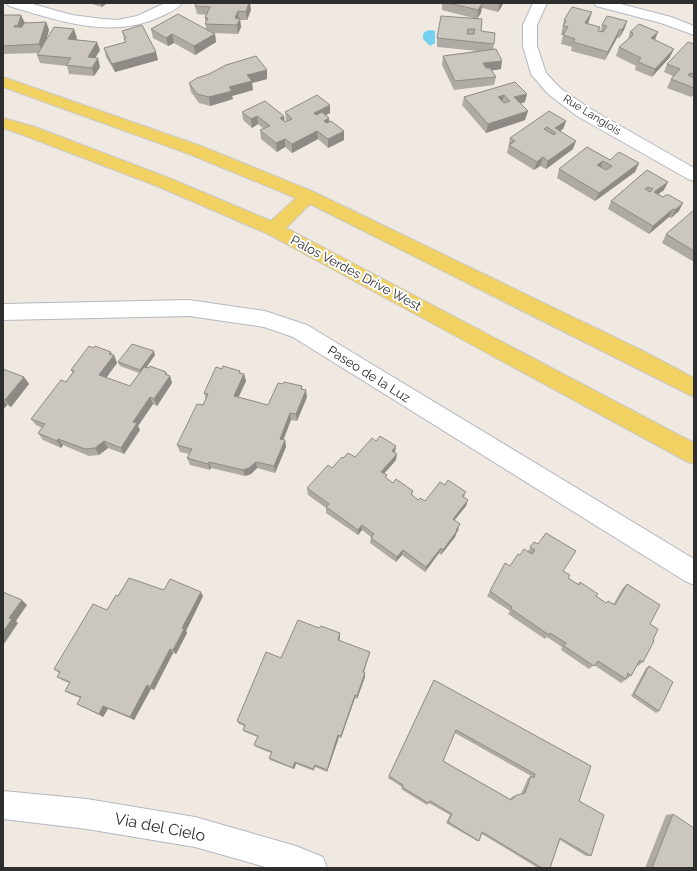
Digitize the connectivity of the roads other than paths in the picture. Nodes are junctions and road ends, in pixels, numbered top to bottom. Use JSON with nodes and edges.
{"nodes":[{"id":1,"x":14,"y":3,"type":"edge"},
{"id":2,"x":175,"y":3,"type":"edge"},
{"id":3,"x":540,"y":3,"type":"edge"},
{"id":4,"x":601,"y":3,"type":"edge"},
{"id":5,"x":694,"y":31,"type":"edge"},
{"id":6,"x":3,"y":82,"type":"edge"},
{"id":7,"x":3,"y":123,"type":"edge"},
{"id":8,"x":694,"y":175,"type":"edge"},
{"id":9,"x":308,"y":196,"type":"junction"},
{"id":10,"x":274,"y":229,"type":"junction"},
{"id":11,"x":3,"y":312,"type":"edge"},
{"id":12,"x":694,"y":388,"type":"edge"},
{"id":13,"x":694,"y":454,"type":"edge"},
{"id":14,"x":694,"y":573,"type":"edge"},
{"id":15,"x":3,"y":805,"type":"edge"},
{"id":16,"x":312,"y":868,"type":"edge"}],
"edges":[{"from":1,"to":2,"type":"street"},
{"from":3,"to":8,"type":"street","name":"Rue Langlois"},
{"from":4,"to":5,"type":"street"},
{"from":6,"to":9,"type":"main road"},
{"from":7,"to":10,"type":"main road","name":"Palos Verdes Drive West"},
{"from":9,"to":10,"type":"main road"},
{"from":9,"to":12,"type":"main road"},
{"from":10,"to":13,"type":"main road","name":"Palos Verdes Drive West"},
{"from":11,"to":14,"type":"street","name":"Paseo de la Luz"},
{"from":15,"to":16,"type":"street","name":"Via del Cielo"}]}
